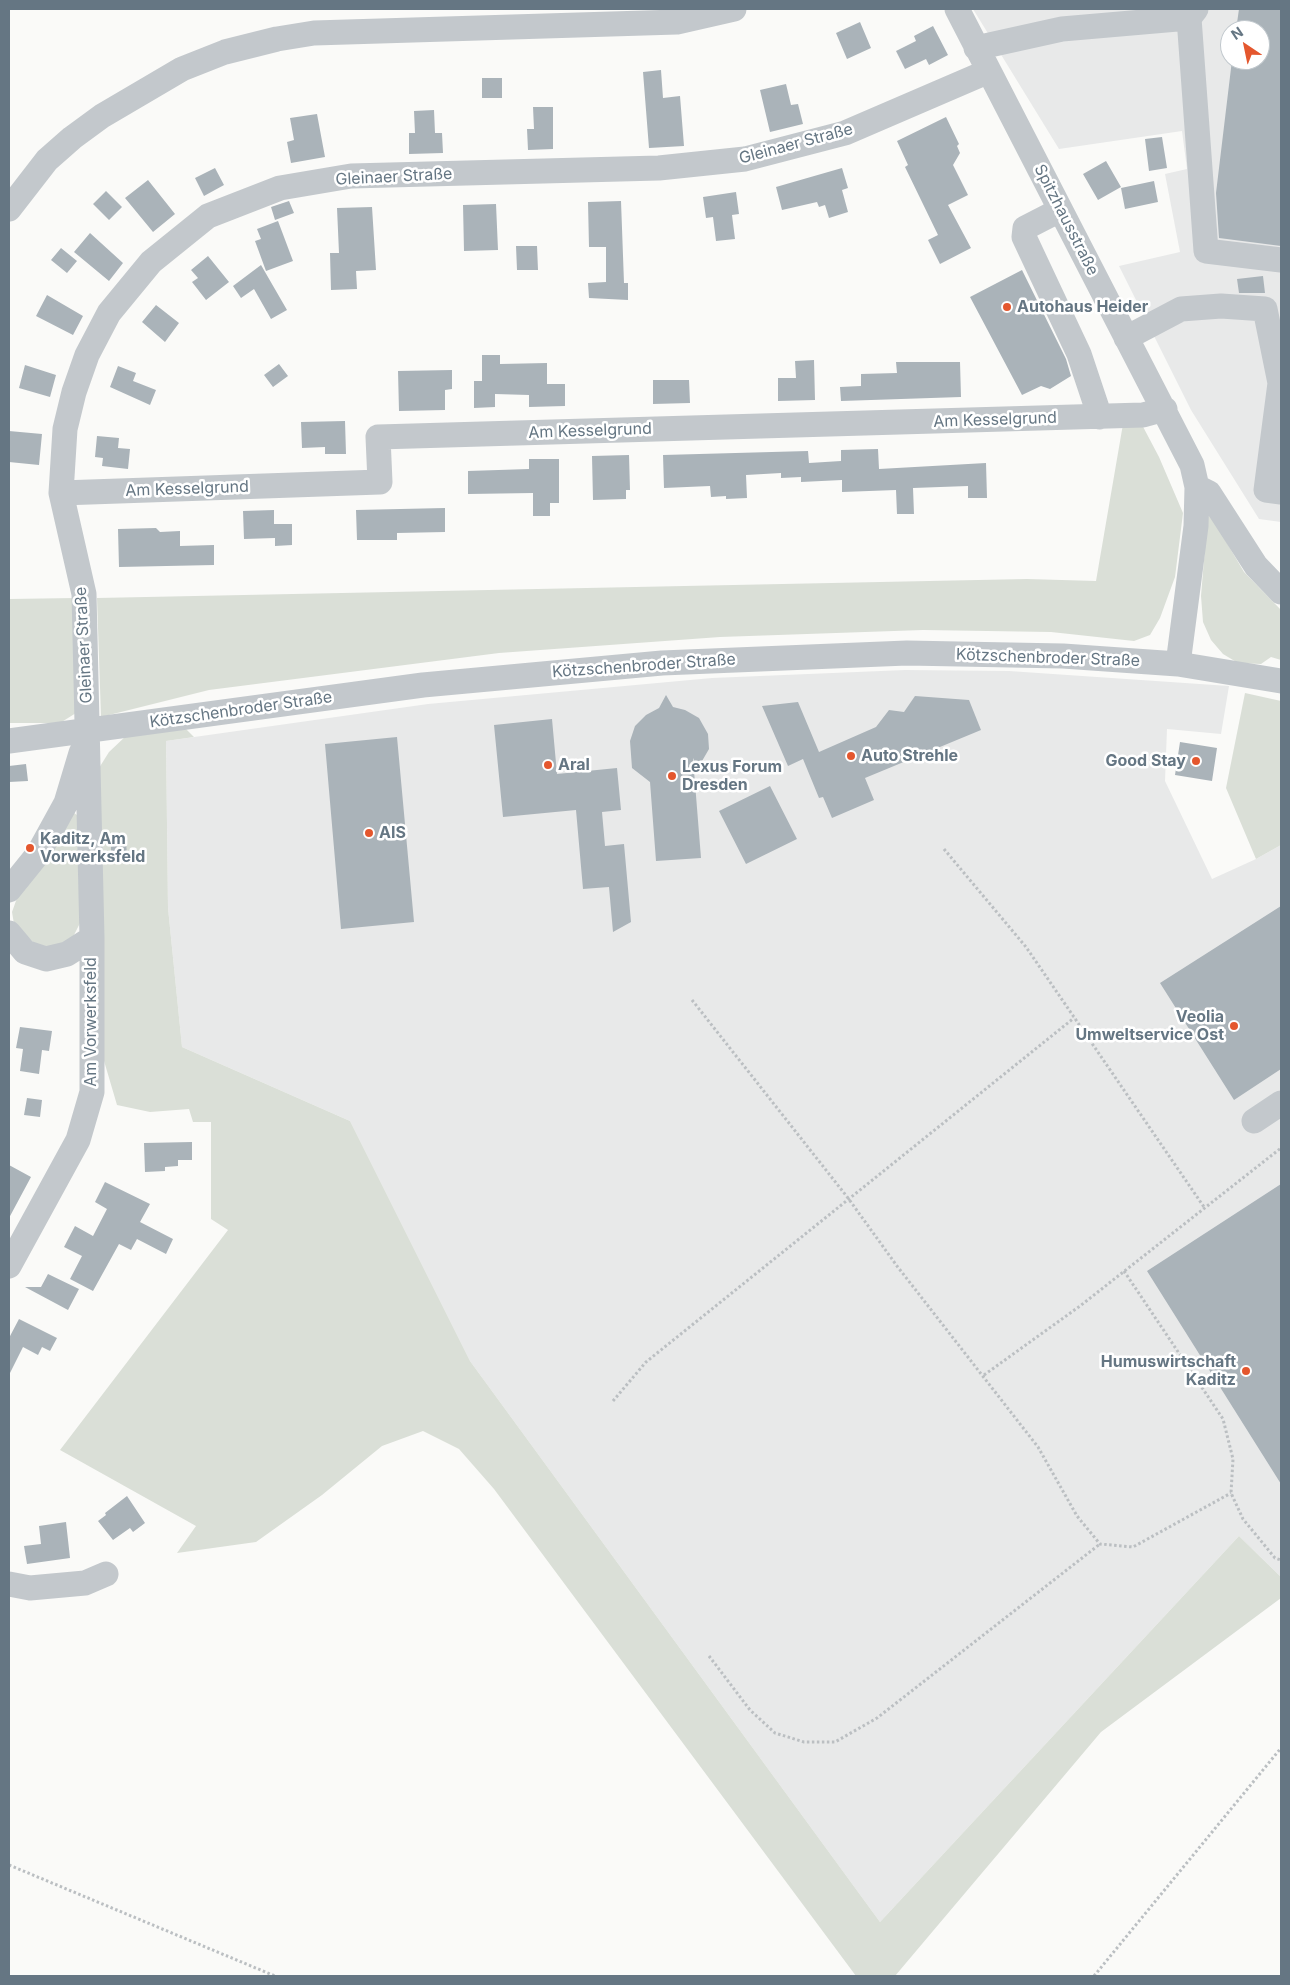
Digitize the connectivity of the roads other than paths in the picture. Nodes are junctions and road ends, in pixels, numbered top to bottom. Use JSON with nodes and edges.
{"nodes":[{"id":1,"x":734,"y":9,"type":"edge"},
{"id":2,"x":956,"y":9,"type":"edge"},
{"id":3,"x":1193,"y":13,"type":"edge"},
{"id":4,"x":976,"y":48,"type":"junction"},
{"id":5,"x":989,"y":71,"type":"junction"},
{"id":6,"x":9,"y":209,"type":"edge"},
{"id":7,"x":1060,"y":210,"type":"junction"},
{"id":8,"x":1281,"y":260,"type":"edge"},
{"id":9,"x":1126,"y":338,"type":"junction"},
{"id":10,"x":1164,"y":409,"type":"junction"},
{"id":11,"x":1100,"y":417,"type":"junction"},
{"id":12,"x":1197,"y":487,"type":"junction"},
{"id":13,"x":61,"y":492,"type":"junction"},
{"id":14,"x":1281,"y":492,"type":"edge"},
{"id":15,"x":1281,"y":592,"type":"edge"},
{"id":16,"x":1178,"y":664,"type":"junction"},
{"id":17,"x":1281,"y":682,"type":"edge"},
{"id":18,"x":88,"y":732,"type":"junction"},
{"id":19,"x":9,"y":740,"type":"edge"},
{"id":20,"x":9,"y":890,"type":"edge"},
{"id":21,"x":9,"y":933,"type":"edge"},
{"id":22,"x":92,"y":938,"type":"junction"},
{"id":23,"x":1281,"y":1103,"type":"edge"},
{"id":24,"x":1254,"y":1121,"type":"dead end"},
{"id":25,"x":9,"y":1266,"type":"edge"},
{"id":26,"x":106,"y":1574,"type":"dead end"},
{"id":27,"x":9,"y":1584,"type":"edge"}],
"edges":[{"from":1,"to":6,"type":"street"},
{"from":2,"to":4,"type":"street","name":"Spitzhausstraße"},
{"from":3,"to":4,"type":"street"},
{"from":3,"to":8,"type":"street"},
{"from":4,"to":5,"type":"street","name":"Spitzhausstraße"},
{"from":5,"to":7,"type":"street","name":"Spitzhausstraße"},
{"from":5,"to":13,"type":"street","name":"Gleinaer Straße"},
{"from":7,"to":9,"type":"street","name":"Spitzhausstraße"},
{"from":7,"to":11,"type":"street"},
{"from":9,"to":10,"type":"street","name":"Spitzhausstraße"},
{"from":9,"to":14,"type":"street"},
{"from":10,"to":11,"type":"street","name":"Am Kesselgrund"},
{"from":10,"to":12,"type":"street","name":"Spitzhausstraße"},
{"from":11,"to":13,"type":"street","name":"Am Kesselgrund"},
{"from":12,"to":15,"type":"street"},
{"from":12,"to":16,"type":"street","name":"Spitzhausstraße"},
{"from":13,"to":18,"type":"street","name":"Gleinaer Straße"},
{"from":16,"to":17,"type":"street","name":"Kötzschenbroder Straße"},
{"from":16,"to":18,"type":"street","name":"Kötzschenbroder Straße"},
{"from":18,"to":19,"type":"street","name":"Kötzschenbroder Straße"},
{"from":18,"to":20,"type":"street"},
{"from":18,"to":22,"type":"street","name":"Am Vorwerksfeld"},
{"from":21,"to":22,"type":"street","name":"Am Vorwerksfeld"},
{"from":22,"to":25,"type":"street","name":"Am Vorwerksfeld"},
{"from":23,"to":24,"type":"street"},
{"from":26,"to":27,"type":"street"}]}
